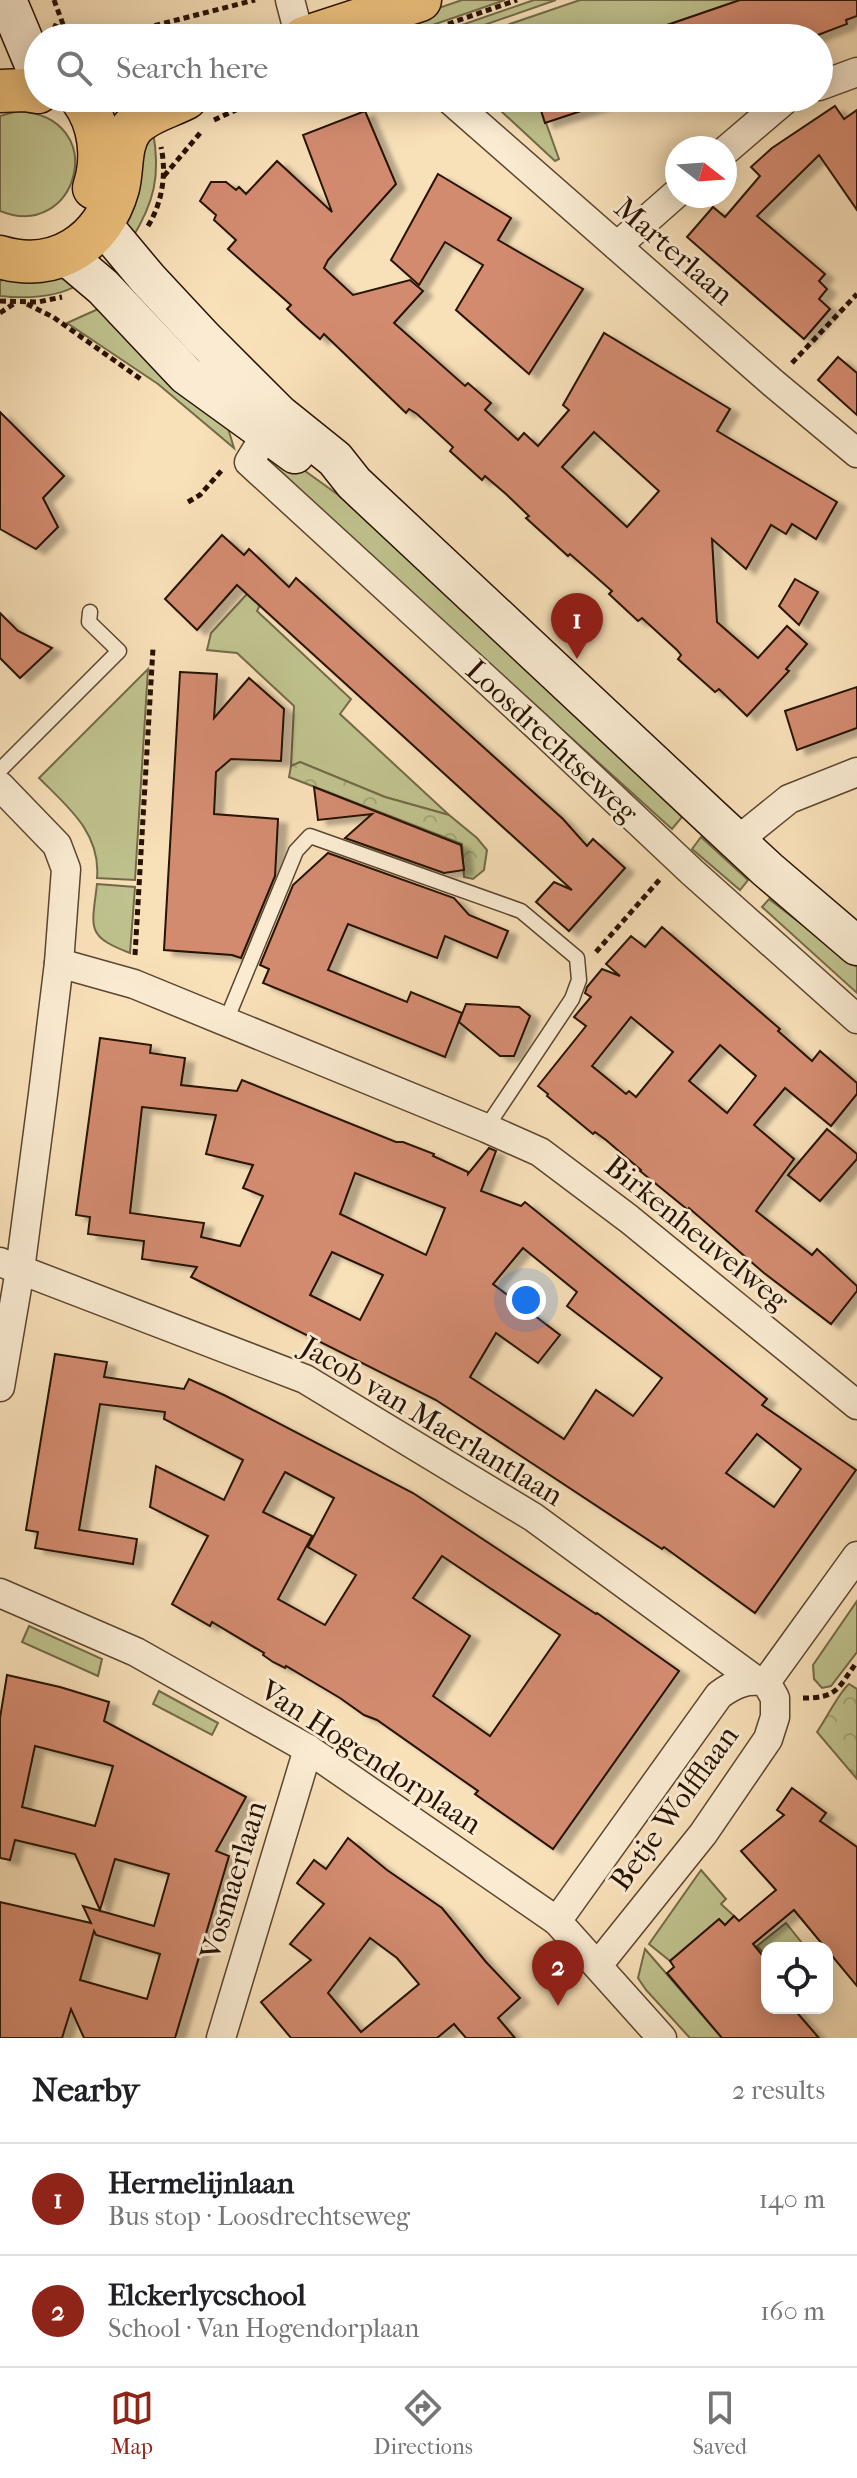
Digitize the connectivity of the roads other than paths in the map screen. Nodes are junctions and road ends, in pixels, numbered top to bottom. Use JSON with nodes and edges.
{"nodes":[{"id":1,"x":7,"y":0,"type":"edge"},
{"id":2,"x":289,"y":0,"type":"edge"},
{"id":3,"x":433,"y":12,"type":"edge"},
{"id":4,"x":297,"y":24,"type":"edge"},
{"id":5,"x":373,"y":24,"type":"edge"},
{"id":6,"x":24,"y":60,"type":"edge"},
{"id":7,"x":857,"y":72,"type":"edge"},
{"id":8,"x":833,"y":81,"type":"edge"},
{"id":9,"x":24,"y":90,"type":"edge"},
{"id":10,"x":0,"y":91,"type":"edge"},
{"id":11,"x":88,"y":112,"type":"edge"},
{"id":12,"x":157,"y":112,"type":"edge"},
{"id":13,"x":464,"y":112,"type":"edge"},
{"id":14,"x":771,"y":112,"type":"edge"},
{"id":15,"x":737,"y":141,"type":"edge"},
{"id":16,"x":665,"y":204,"type":"edge"},
{"id":17,"x":94,"y":214,"type":"junction"},
{"id":18,"x":617,"y":246,"type":"junction"},
{"id":19,"x":0,"y":254,"type":"edge"},
{"id":20,"x":64,"y":254,"type":"junction"},
{"id":21,"x":265,"y":437,"type":"junction"},
{"id":22,"x":857,"y":453,"type":"edge"},
{"id":23,"x":90,"y":612,"type":"dead end"},
{"id":24,"x":0,"y":770,"type":"edge"},
{"id":25,"x":857,"y":772,"type":"edge"},
{"id":26,"x":0,"y":786,"type":"edge"},
{"id":27,"x":737,"y":841,"type":"junction"},
{"id":28,"x":857,"y":946,"type":"edge"},
{"id":29,"x":59,"y":963,"type":"junction"},
{"id":30,"x":857,"y":1019,"type":"edge"},
{"id":31,"x":226,"y":1021,"type":"junction"},
{"id":32,"x":486,"y":1128,"type":"junction"},
{"id":33,"x":10,"y":1266,"type":"edge"},
{"id":34,"x":0,"y":1387,"type":"edge"},
{"id":35,"x":857,"y":1405,"type":"edge"},
{"id":36,"x":857,"y":1556,"type":"edge"},
{"id":37,"x":0,"y":1593,"type":"edge"},
{"id":38,"x":765,"y":1686,"type":"junction"},
{"id":39,"x":308,"y":1749,"type":"junction"},
{"id":40,"x":557,"y":1921,"type":"junction"},
{"id":41,"x":598,"y":1965,"type":"junction"},
{"id":42,"x":225,"y":2035,"type":"edge"},
{"id":43,"x":662,"y":2038,"type":"edge"}],
"edges":[{"from":1,"to":6,"type":"street"},
{"from":2,"to":4,"type":"street"},
{"from":3,"to":5,"type":"main road"},
{"from":7,"to":8,"type":"street"},
{"from":9,"to":10,"type":"main road"},
{"from":11,"to":17,"type":"main road"},
{"from":12,"to":17,"type":"main road"},
{"from":13,"to":18,"type":"street","name":"Marterlaan"},
{"from":14,"to":15,"type":"street"},
{"from":16,"to":18,"type":"street"},
{"from":17,"to":19,"type":"main road"},
{"from":17,"to":20,"type":"main road"},
{"from":17,"to":21,"type":"street","name":"Loosdrechtseweg"},
{"from":18,"to":22,"type":"street","name":"Marterlaan"},
{"from":19,"to":20,"type":"main road"},
{"from":20,"to":21,"type":"street","name":"Loosdrechtseweg"},
{"from":21,"to":27,"type":"street","name":"Loosdrechtseweg"},
{"from":21,"to":30,"type":"street","name":"Loosdrechtseweg"},
{"from":23,"to":24,"type":"lane"},
{"from":25,"to":27,"type":"street"},
{"from":26,"to":29,"type":"street"},
{"from":27,"to":28,"type":"street","name":"Loosdrechtseweg"},
{"from":29,"to":31,"type":"street","name":"Birkenheuvelweg"},
{"from":29,"to":33,"type":"street"},
{"from":31,"to":32,"type":"street","name":"Birkenheuvelweg"},
{"from":31,"to":32,"type":"lane"},
{"from":32,"to":35,"type":"street","name":"Birkenheuvelweg"},
{"from":33,"to":34,"type":"street"},
{"from":33,"to":38,"type":"street","name":"Jacob van Maerlantlaan"},
{"from":36,"to":38,"type":"street","name":"Betje Wolfflaan"},
{"from":37,"to":39,"type":"street","name":"Van Hogendorplaan"},
{"from":38,"to":40,"type":"street","name":"Betje Wolfflaan"},
{"from":38,"to":41,"type":"street","name":"Betje Wolfflaan"},
{"from":39,"to":40,"type":"street","name":"Van Hogendorplaan"},
{"from":39,"to":42,"type":"street","name":"Vosmaerlaan"},
{"from":40,"to":41,"type":"street","name":"Van Hogendorplaan"},
{"from":41,"to":43,"type":"street","name":"Van Hogendorplaan"}]}
